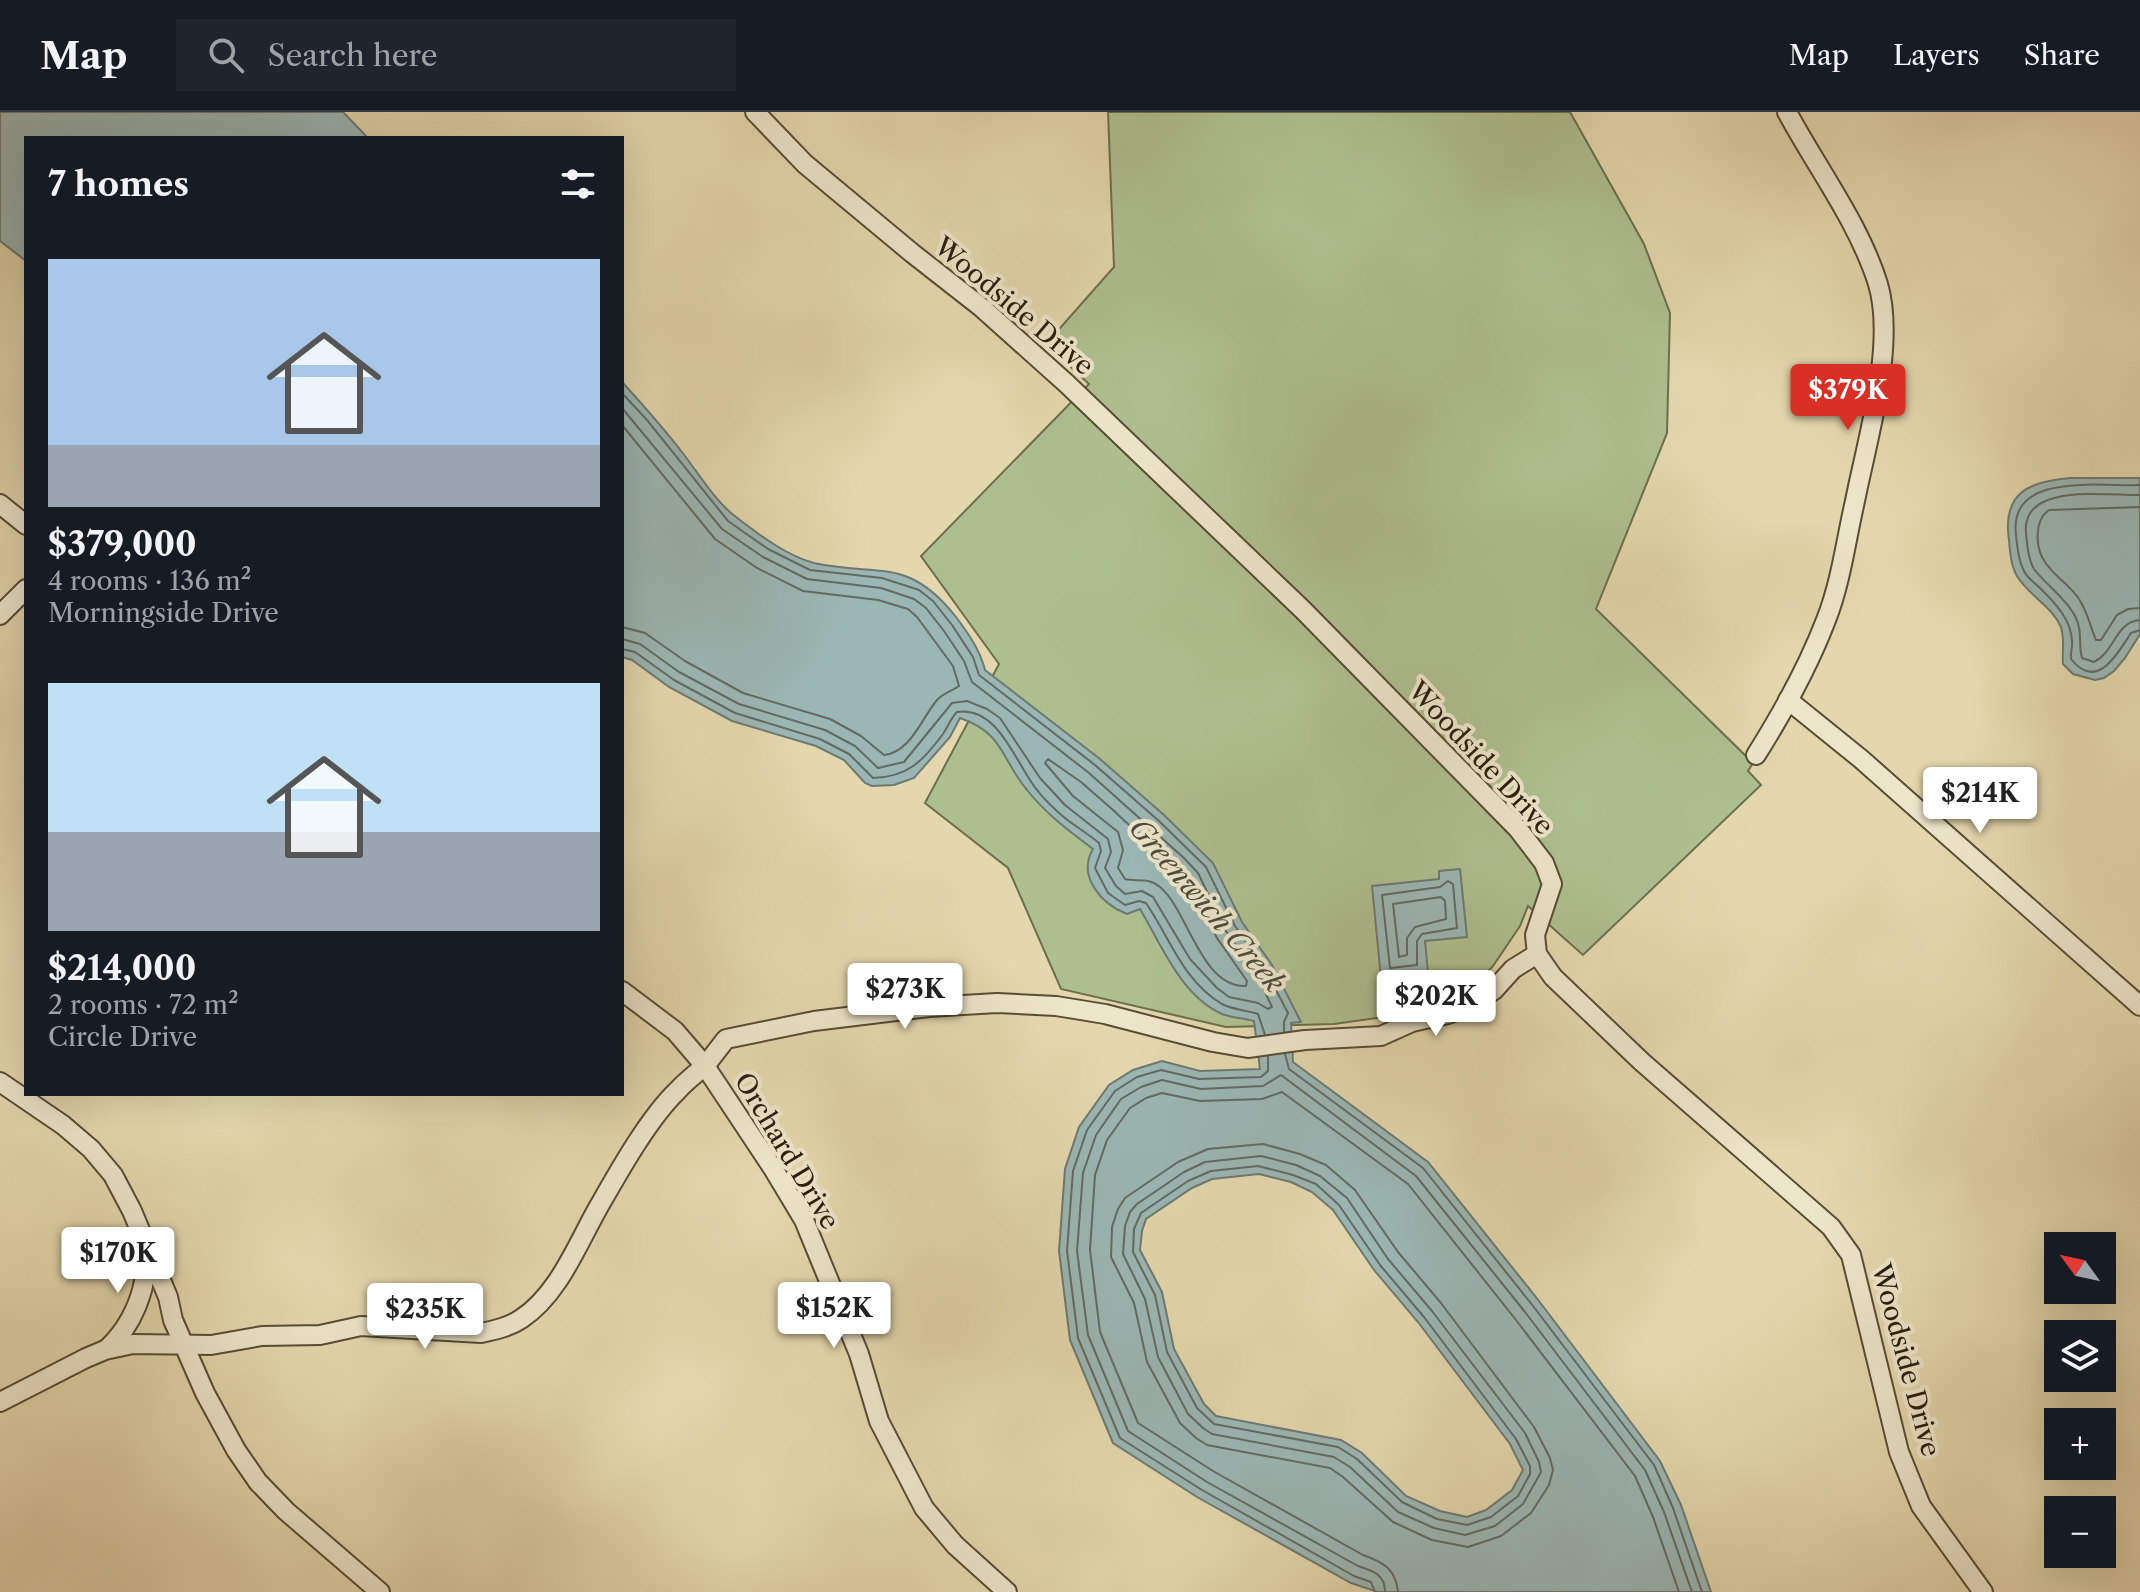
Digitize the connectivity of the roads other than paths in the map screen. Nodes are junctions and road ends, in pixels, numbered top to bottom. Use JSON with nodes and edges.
{"nodes":[{"id":1,"x":755,"y":112,"type":"edge"},
{"id":2,"x":1787,"y":112,"type":"edge"},
{"id":3,"x":0,"y":504,"type":"edge"},
{"id":4,"x":24,"y":523,"type":"edge"},
{"id":5,"x":24,"y":591,"type":"edge"},
{"id":6,"x":0,"y":615,"type":"edge"},
{"id":7,"x":1788,"y":700,"type":"junction"},
{"id":8,"x":1756,"y":755,"type":"dead end"},
{"id":9,"x":1537,"y":954,"type":"junction"},
{"id":10,"x":624,"y":993,"type":"edge"},
{"id":11,"x":2140,"y":1006,"type":"edge"},
{"id":12,"x":705,"y":1066,"type":"junction"},
{"id":13,"x":0,"y":1082,"type":"edge"},
{"id":14,"x":148,"y":1248,"type":"junction"},
{"id":15,"x":184,"y":1345,"type":"junction"},
{"id":16,"x":105,"y":1350,"type":"junction"},
{"id":17,"x":0,"y":1402,"type":"edge"},
{"id":18,"x":380,"y":1592,"type":"edge"},
{"id":19,"x":1007,"y":1592,"type":"edge"},
{"id":20,"x":1983,"y":1592,"type":"edge"}],
"edges":[{"from":1,"to":9,"type":"street","name":"Woodside Drive"},
{"from":2,"to":7,"type":"street"},
{"from":3,"to":4,"type":"street"},
{"from":5,"to":6,"type":"street"},
{"from":7,"to":8,"type":"street"},
{"from":7,"to":11,"type":"street"},
{"from":9,"to":12,"type":"street"},
{"from":9,"to":20,"type":"street","name":"Woodside Drive"},
{"from":10,"to":12,"type":"street","name":"Orchard Drive"},
{"from":12,"to":15,"type":"street"},
{"from":12,"to":19,"type":"street","name":"Orchard Drive"},
{"from":13,"to":14,"type":"street"},
{"from":14,"to":15,"type":"street"},
{"from":14,"to":16,"type":"street"},
{"from":15,"to":16,"type":"street"},
{"from":15,"to":18,"type":"street"},
{"from":16,"to":17,"type":"street"}]}
